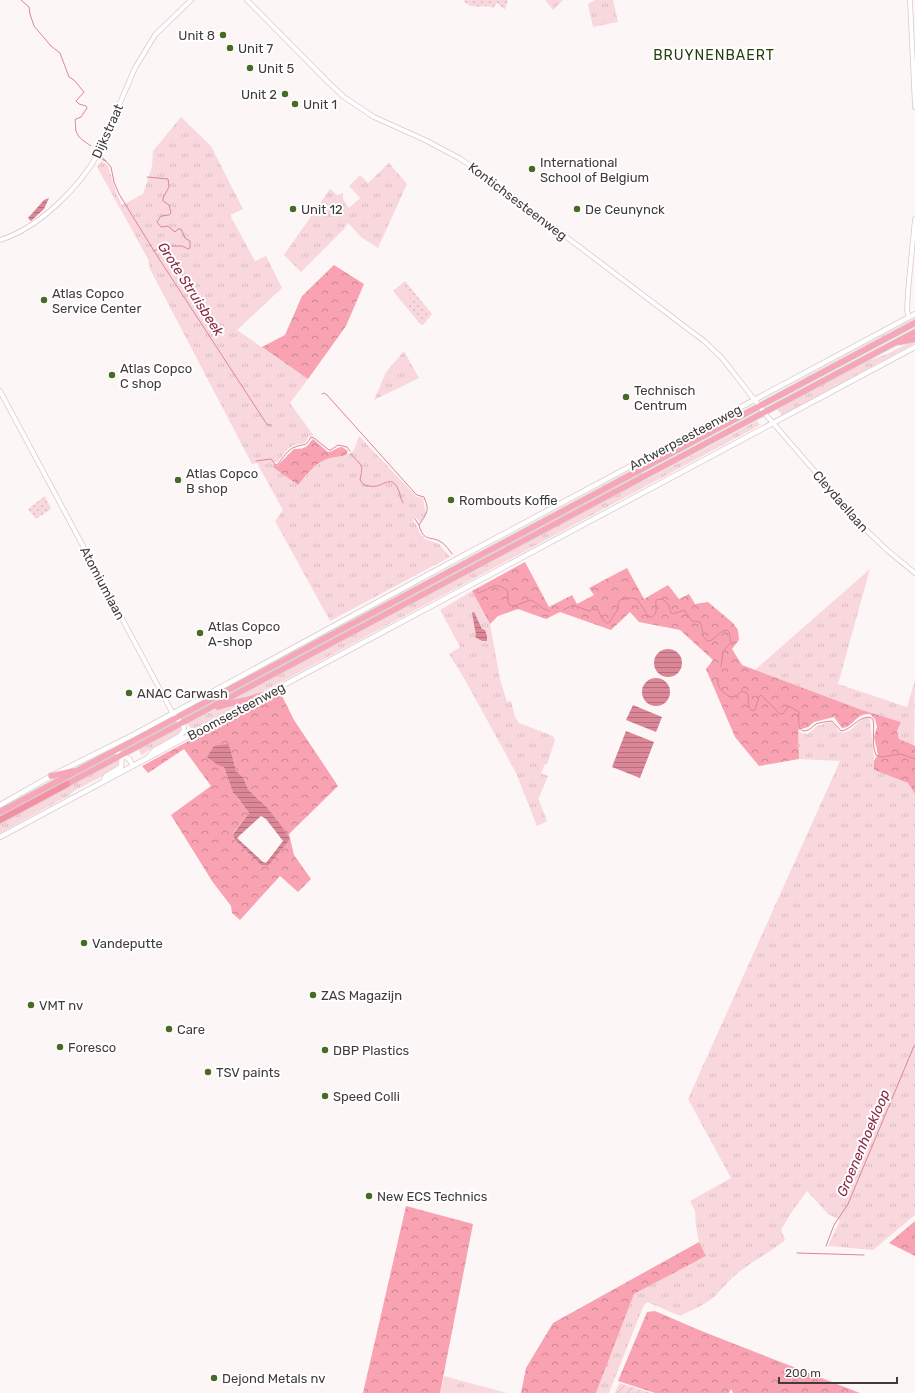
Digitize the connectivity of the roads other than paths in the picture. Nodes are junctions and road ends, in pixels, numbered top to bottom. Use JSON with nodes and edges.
{"nodes":[{"id":1,"x":191,"y":0,"type":"edge"},
{"id":2,"x":248,"y":0,"type":"edge"},
{"id":3,"x":910,"y":0,"type":"edge"},
{"id":4,"x":915,"y":107,"type":"edge"},
{"id":5,"x":915,"y":219,"type":"edge"},
{"id":6,"x":0,"y":240,"type":"edge"},
{"id":7,"x":915,"y":314,"type":"edge"},
{"id":8,"x":909,"y":317,"type":"junction"},
{"id":9,"x":915,"y":323,"type":"edge"},
{"id":10,"x":915,"y":332,"type":"edge"},
{"id":11,"x":915,"y":339,"type":"edge"},
{"id":12,"x":894,"y":343,"type":"junction"},
{"id":13,"x":915,"y":347,"type":"edge"},
{"id":14,"x":0,"y":390,"type":"edge"},
{"id":15,"x":754,"y":400,"type":"junction"},
{"id":16,"x":760,"y":407,"type":"junction"},
{"id":17,"x":764,"y":412,"type":"junction"},
{"id":18,"x":773,"y":424,"type":"junction"},
{"id":19,"x":718,"y":428,"type":"junction"},
{"id":20,"x":690,"y":434,"type":"junction"},
{"id":21,"x":915,"y":573,"type":"edge"},
{"id":22,"x":266,"y":695,"type":"junction"},
{"id":23,"x":212,"y":707,"type":"junction"},
{"id":24,"x":172,"y":712,"type":"junction"},
{"id":25,"x":177,"y":718,"type":"junction"},
{"id":26,"x":182,"y":723,"type":"junction"},
{"id":27,"x":115,"y":750,"type":"junction"},
{"id":28,"x":122,"y":755,"type":"junction"},
{"id":29,"x":146,"y":759,"type":"junction"},
{"id":30,"x":133,"y":766,"type":"junction"},
{"id":31,"x":78,"y":771,"type":"junction"},
{"id":32,"x":51,"y":776,"type":"junction"},
{"id":33,"x":102,"y":783,"type":"junction"},
{"id":34,"x":67,"y":784,"type":"joint"},
{"id":35,"x":0,"y":805,"type":"edge"},
{"id":36,"x":0,"y":812,"type":"edge"},
{"id":37,"x":0,"y":820,"type":"edge"},
{"id":38,"x":0,"y":837,"type":"edge"}],
"edges":[{"from":1,"to":6,"type":"street","name":"Dijkstraat"},
{"from":2,"to":15,"type":"street","name":"Kontichsesteenweg"},
{"from":3,"to":4,"type":"street"},
{"from":5,"to":8,"type":"street"},
{"from":7,"to":8,"type":"main road","name":"Antwerpsesteenweg"},
{"from":8,"to":15,"type":"main road","name":"Antwerpsesteenweg"},
{"from":9,"to":16,"type":"highway"},
{"from":10,"to":12,"type":"highway"},
{"from":11,"to":12,"type":"highway"},
{"from":12,"to":17,"type":"highway"},
{"from":13,"to":18,"type":"main road"},
{"from":14,"to":24,"type":"street","name":"Atomiumlaan"},
{"from":15,"to":16,"type":"street","name":"Kontichsesteenweg"},
{"from":15,"to":20,"type":"main road","name":"Antwerpsesteenweg"},
{"from":16,"to":17,"type":"street","name":"Kontichsesteenweg"},
{"from":16,"to":19,"type":"highway"},
{"from":17,"to":18,"type":"street","name":"Kontichsesteenweg"},
{"from":17,"to":23,"type":"highway"},
{"from":18,"to":21,"type":"street","name":"Cleydaellaan"},
{"from":18,"to":22,"type":"main road","name":"Boomsesteenweg"},
{"from":19,"to":20,"type":"highway"},
{"from":19,"to":25,"type":"highway"},
{"from":20,"to":24,"type":"main road","name":"Antwerpsesteenweg"},
{"from":22,"to":23,"type":"highway"},
{"from":22,"to":29,"type":"main road","name":"Boomsesteenweg"},
{"from":23,"to":26,"type":"highway"},
{"from":24,"to":25,"type":"main road","name":"Atomiumlaan"},
{"from":24,"to":32,"type":"main road"},
{"from":25,"to":26,"type":"main road","name":"Atomiumlaan"},
{"from":25,"to":27,"type":"highway"},
{"from":26,"to":28,"type":"highway"},
{"from":26,"to":29,"type":"main road"},
{"from":27,"to":28,"type":"main road"},
{"from":27,"to":31,"type":"highway"},
{"from":28,"to":30,"type":"main road"},
{"from":28,"to":33,"type":"main road"},
{"from":28,"to":34,"type":"highway"},
{"from":29,"to":30,"type":"main road","name":"Boomsesteenweg"},
{"from":30,"to":33,"type":"main road","name":"Boomsesteenweg"},
{"from":31,"to":32,"type":"highway"},
{"from":31,"to":36,"type":"highway"},
{"from":32,"to":35,"type":"main road"},
{"from":33,"to":38,"type":"main road","name":"Boomsesteenweg"},
{"from":34,"to":37,"type":"highway"}]}
